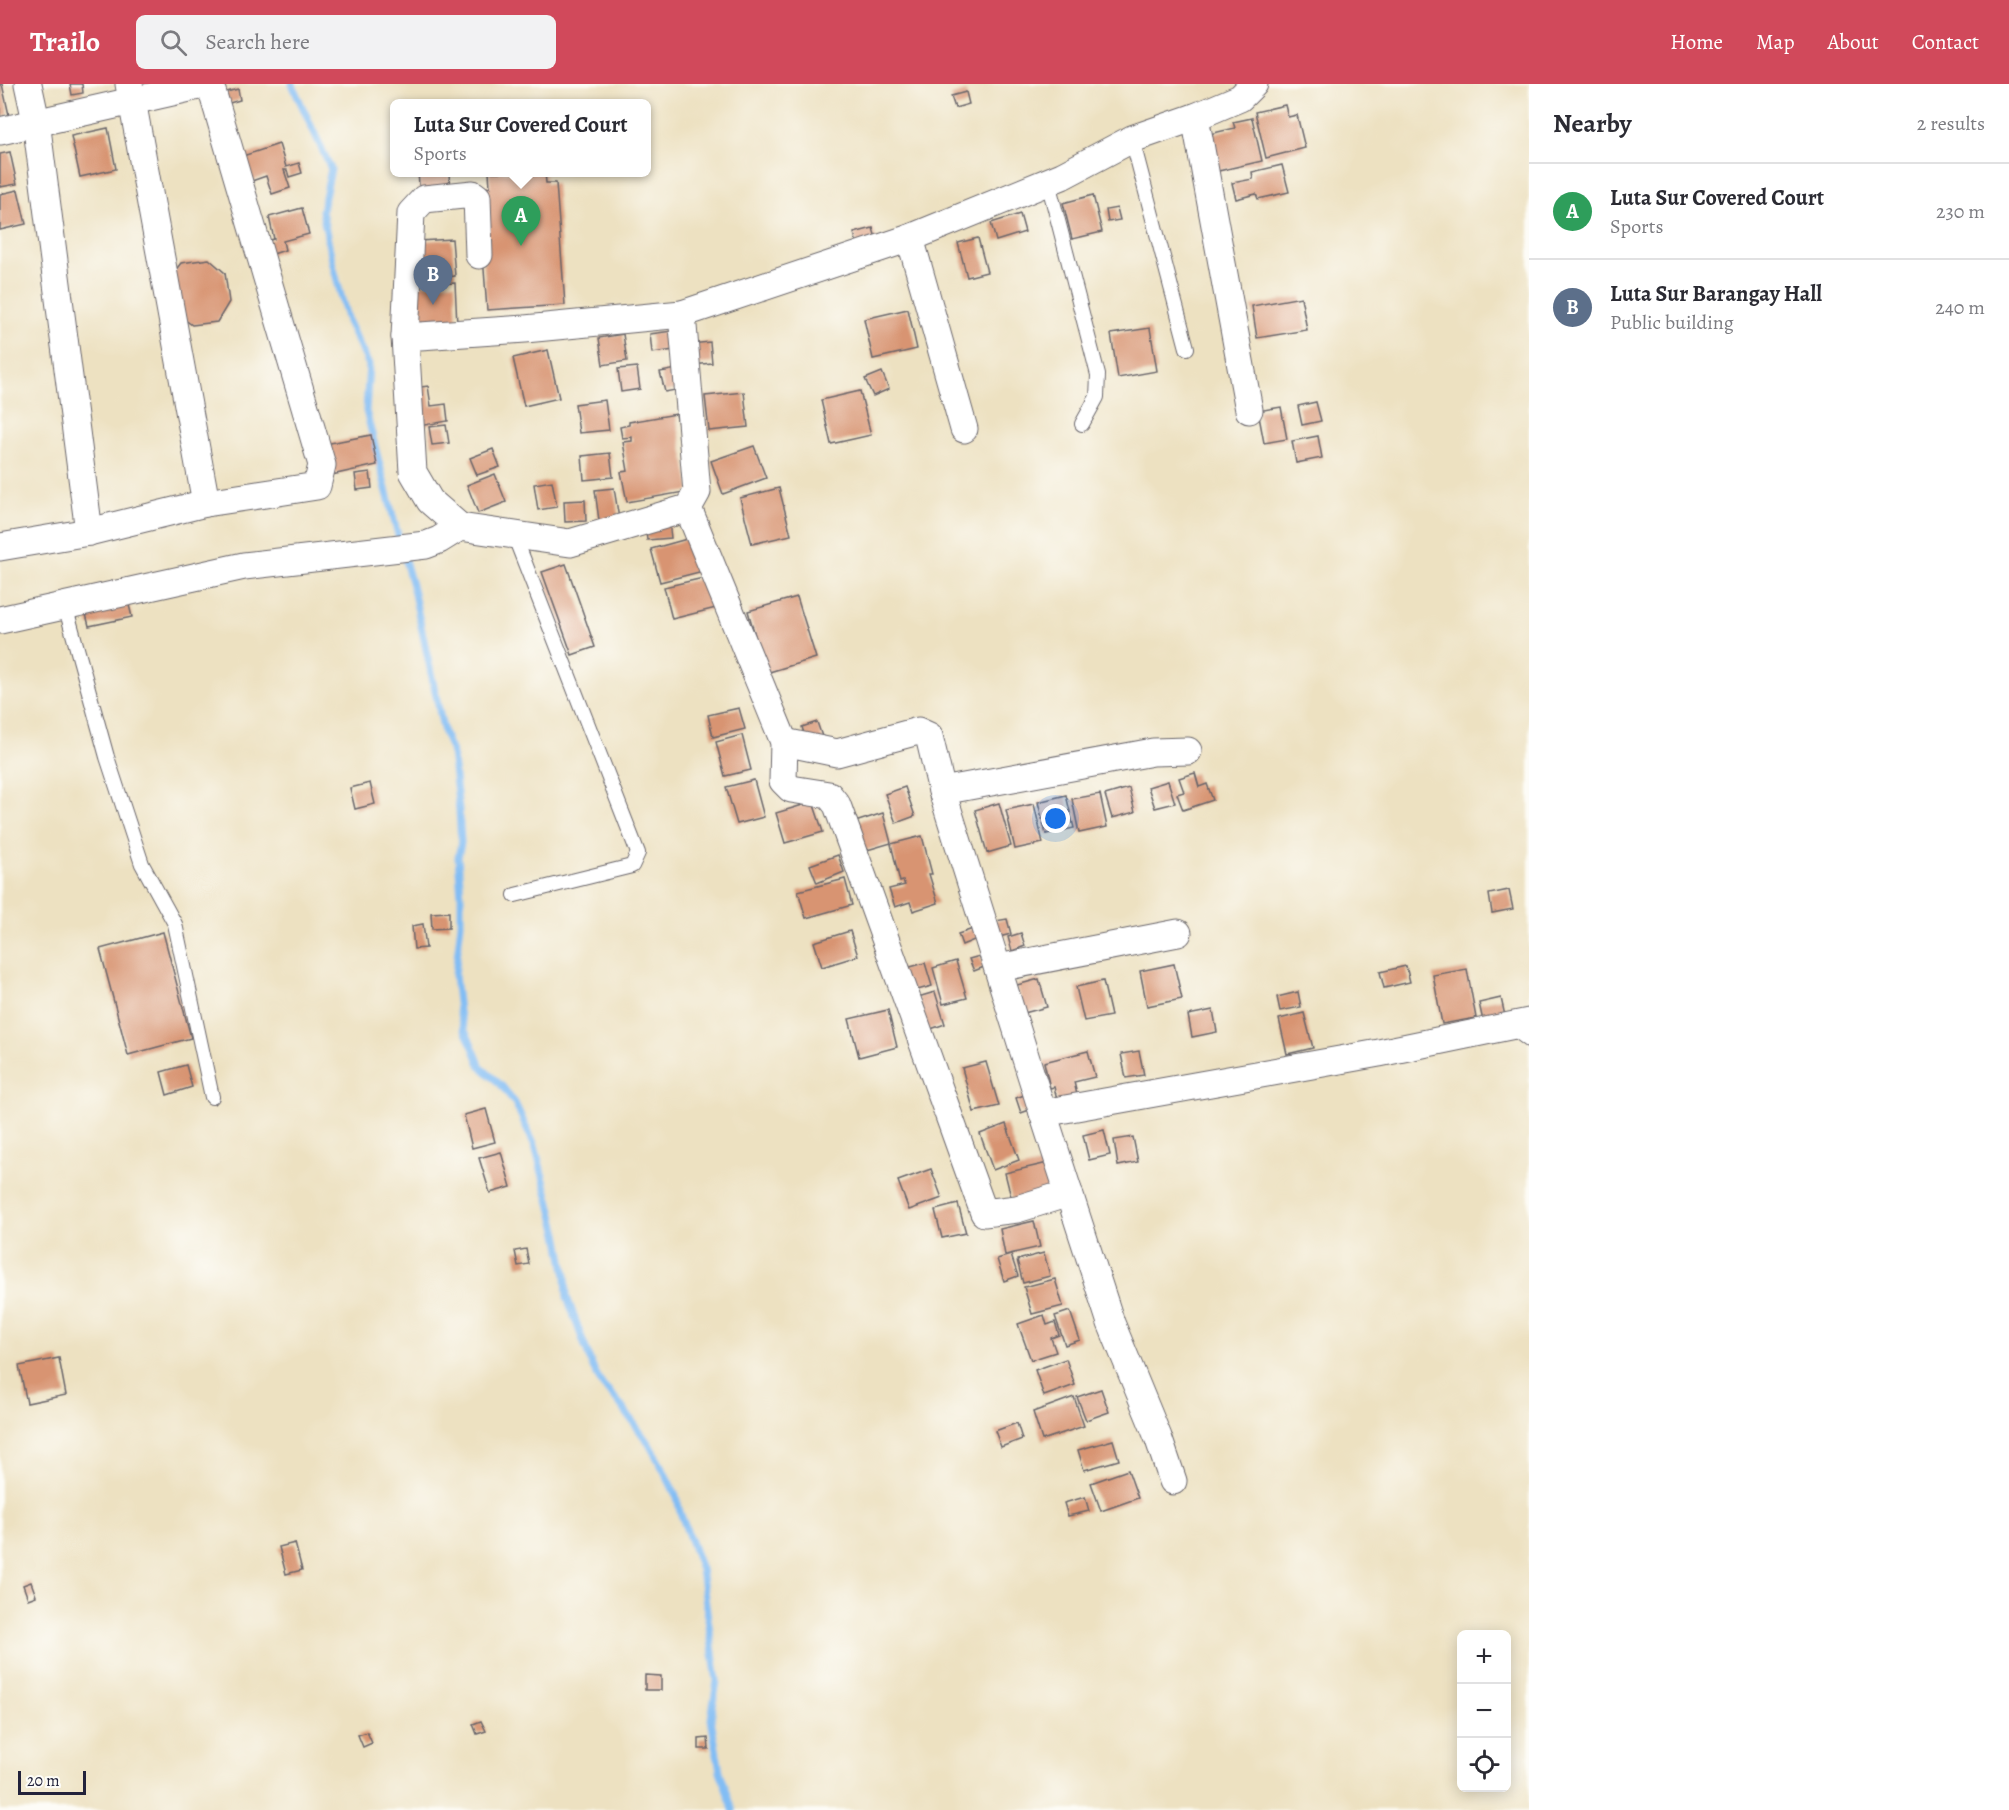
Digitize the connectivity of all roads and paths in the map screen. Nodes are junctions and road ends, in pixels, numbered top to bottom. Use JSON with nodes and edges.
{"nodes":[{"id":1,"x":28,"y":84,"type":"edge"},
{"id":2,"x":208,"y":84,"type":"edge"},
{"id":3,"x":1254,"y":84,"type":"edge"},
{"id":4,"x":131,"y":93,"type":"edge"},
{"id":5,"x":1195,"y":117,"type":"junction"},
{"id":6,"x":36,"y":122,"type":"junction"},
{"id":7,"x":0,"y":131,"type":"edge"},
{"id":8,"x":1132,"y":139,"type":"junction"},
{"id":9,"x":1048,"y":182,"type":"junction"},
{"id":10,"x":910,"y":238,"type":"junction"},
{"id":11,"x":479,"y":255,"type":"dead end"},
{"id":12,"x":682,"y":314,"type":"junction"},
{"id":13,"x":405,"y":337,"type":"junction"},
{"id":14,"x":1187,"y":348,"type":"dead end"},
{"id":15,"x":1250,"y":410,"type":"dead end"},
{"id":16,"x":1082,"y":424,"type":"dead end"},
{"id":17,"x":964,"y":429,"type":"dead end"},
{"id":18,"x":206,"y":503,"type":"junction"},
{"id":19,"x":688,"y":508,"type":"junction"},
{"id":20,"x":460,"y":527,"type":"junction"},
{"id":21,"x":89,"y":532,"type":"junction"},
{"id":22,"x":514,"y":535,"type":"junction"},
{"id":23,"x":0,"y":547,"type":"edge"},
{"id":24,"x":65,"y":605,"type":"junction"},
{"id":25,"x":0,"y":620,"type":"edge"},
{"id":26,"x":784,"y":742,"type":"junction"},
{"id":27,"x":1188,"y":751,"type":"dead end"},
{"id":28,"x":942,"y":790,"type":"junction"},
{"id":29,"x":515,"y":895,"type":"dead end"},
{"id":30,"x":1178,"y":933,"type":"dead end"},
{"id":31,"x":998,"y":968,"type":"junction"},
{"id":32,"x":1523,"y":1030,"type":"edge"},
{"id":33,"x":212,"y":1097,"type":"dead end"},
{"id":34,"x":1043,"y":1113,"type":"junction"},
{"id":35,"x":1069,"y":1193,"type":"junction"},
{"id":36,"x":1173,"y":1481,"type":"dead end"}],
"edges":[{"from":1,"to":6,"type":"street"},
{"from":2,"to":4,"type":"street"},
{"from":2,"to":18,"type":"street"},
{"from":3,"to":5,"type":"street"},
{"from":4,"to":6,"type":"street"},
{"from":4,"to":18,"type":"street"},
{"from":5,"to":8,"type":"street"},
{"from":5,"to":15,"type":"street"},
{"from":6,"to":7,"type":"street"},
{"from":6,"to":21,"type":"street"},
{"from":8,"to":9,"type":"street"},
{"from":8,"to":14,"type":"lane"},
{"from":9,"to":10,"type":"street"},
{"from":9,"to":16,"type":"lane"},
{"from":10,"to":12,"type":"street"},
{"from":10,"to":17,"type":"street"},
{"from":11,"to":13,"type":"street"},
{"from":12,"to":13,"type":"street"},
{"from":12,"to":19,"type":"street"},
{"from":13,"to":20,"type":"street"},
{"from":18,"to":21,"type":"street"},
{"from":19,"to":22,"type":"street"},
{"from":19,"to":26,"type":"street"},
{"from":20,"to":22,"type":"street"},
{"from":20,"to":24,"type":"street"},
{"from":21,"to":23,"type":"street"},
{"from":22,"to":29,"type":"lane"},
{"from":24,"to":25,"type":"street"},
{"from":24,"to":33,"type":"lane"},
{"from":26,"to":28,"type":"street"},
{"from":26,"to":35,"type":"street"},
{"from":27,"to":28,"type":"street"},
{"from":28,"to":31,"type":"street"},
{"from":30,"to":31,"type":"street"},
{"from":31,"to":34,"type":"street"},
{"from":32,"to":34,"type":"street"},
{"from":34,"to":35,"type":"street"},
{"from":35,"to":36,"type":"street"}]}
